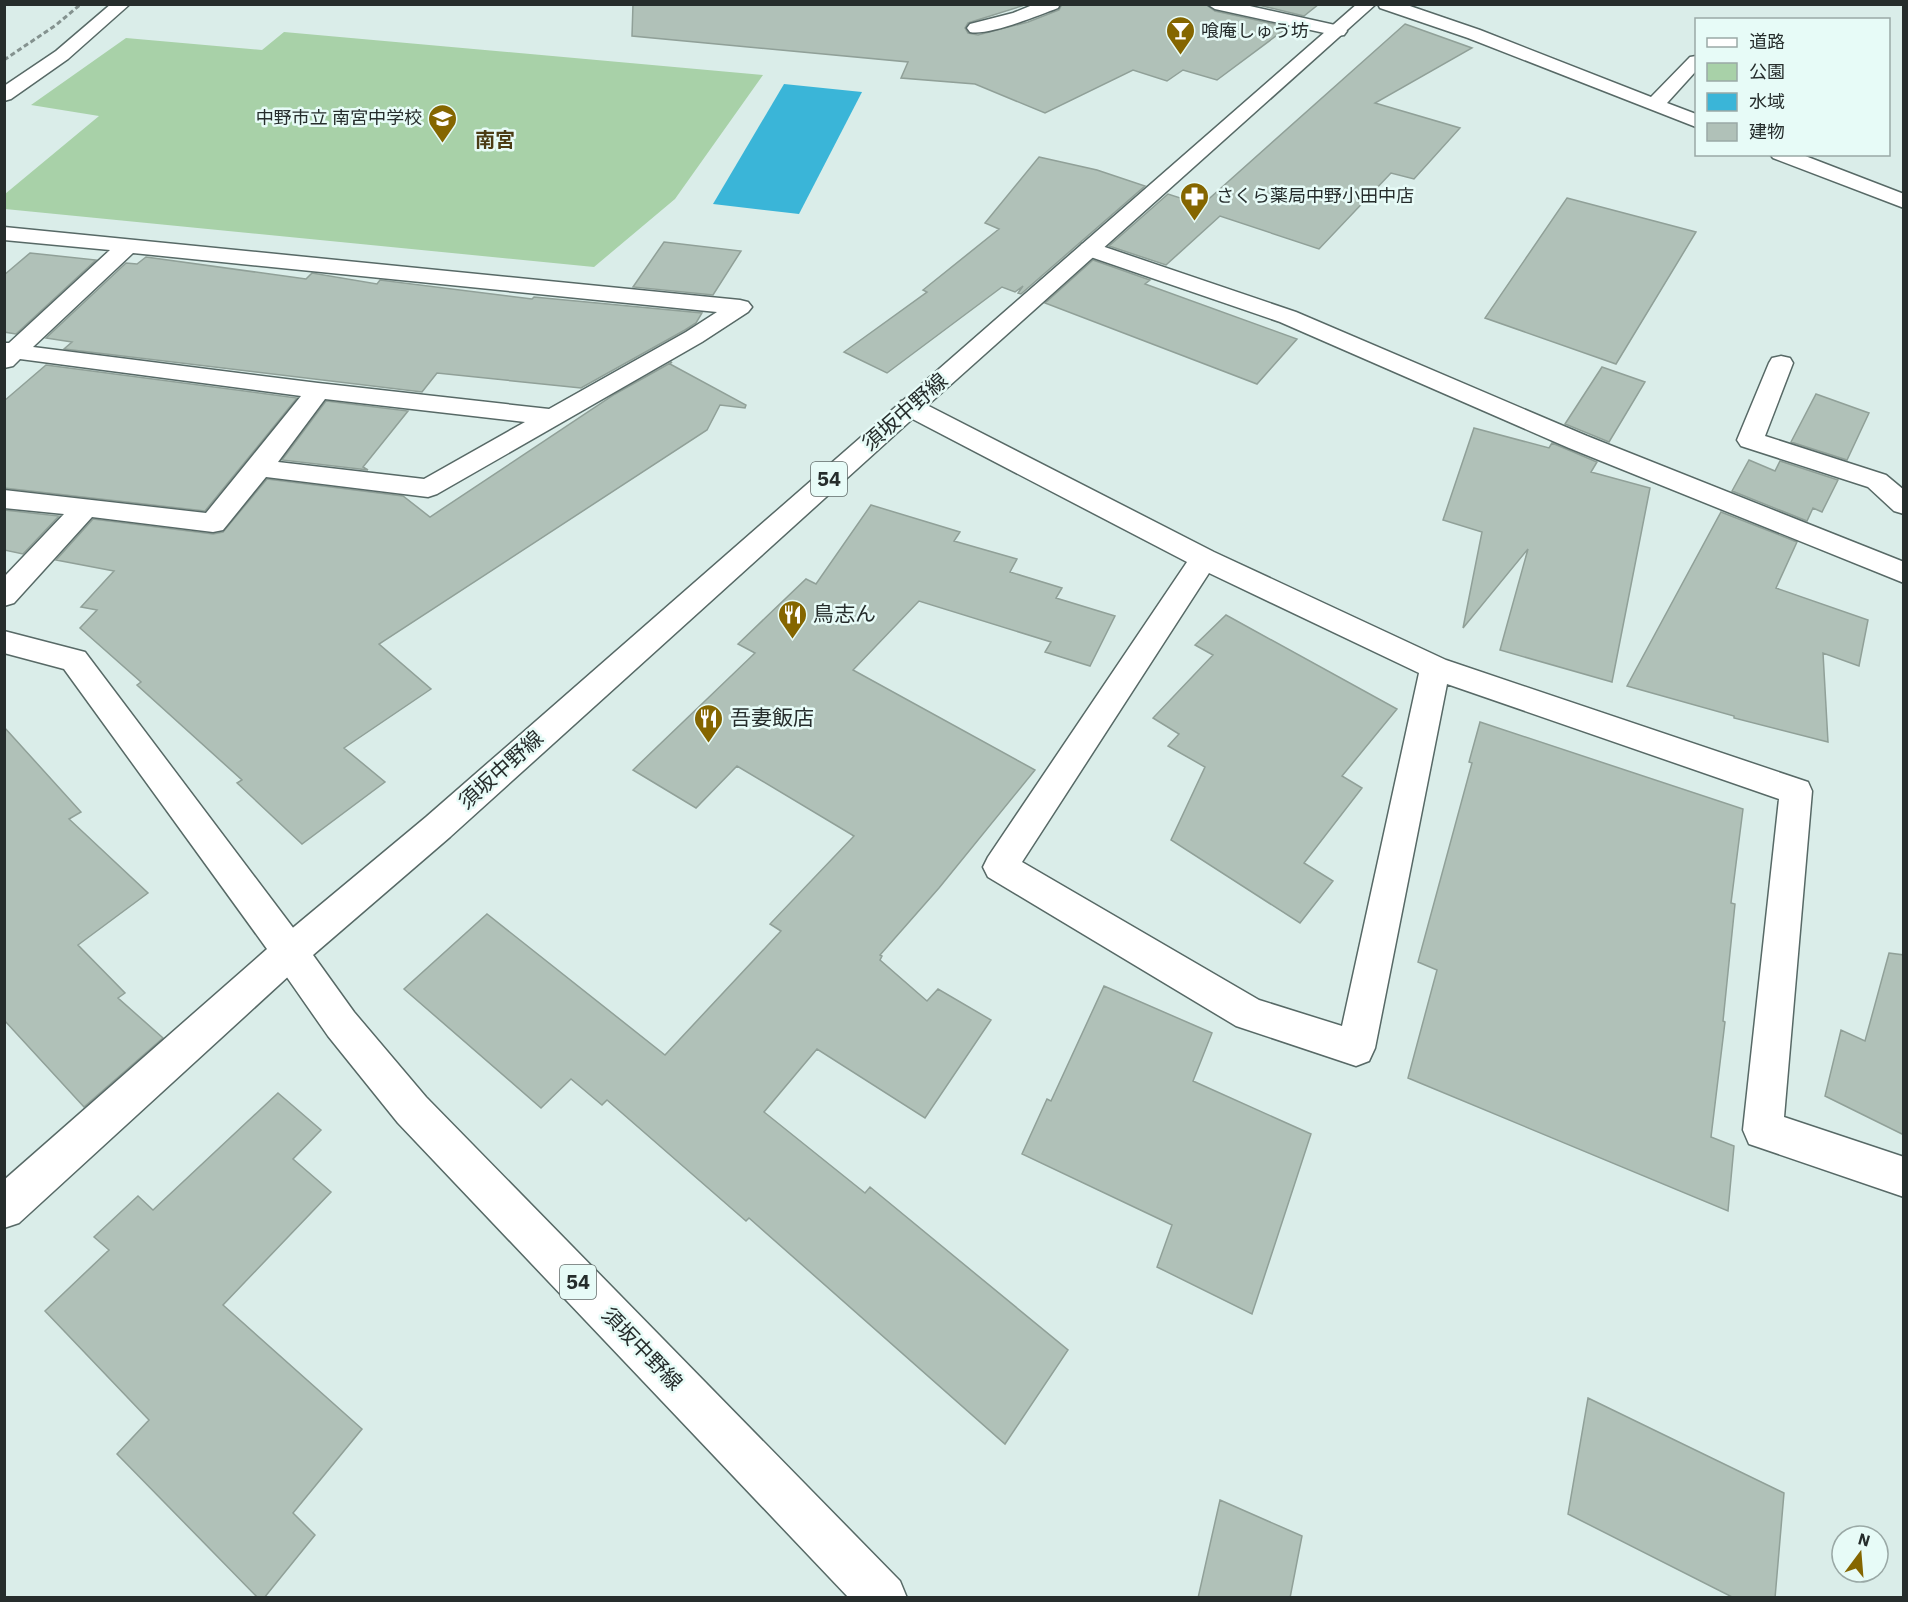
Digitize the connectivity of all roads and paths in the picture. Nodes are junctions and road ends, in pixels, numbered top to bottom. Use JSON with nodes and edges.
{"nodes":[{"id":1,"x":122,"y":4,"type":"edge"},
{"id":2,"x":1052,"y":4,"type":"edge"},
{"id":3,"x":1215,"y":4,"type":"edge"},
{"id":4,"x":1368,"y":4,"type":"edge"},
{"id":5,"x":1386,"y":4,"type":"edge"},
{"id":6,"x":976,"y":28,"type":"dead end"},
{"id":7,"x":1338,"y":31,"type":"junction"},
{"id":8,"x":1695,"y":62,"type":"edge"},
{"id":9,"x":4,"y":95,"type":"edge"},
{"id":10,"x":1654,"y":104,"type":"junction"},
{"id":11,"x":1695,"y":121,"type":"edge"},
{"id":12,"x":1785,"y":156,"type":"edge"},
{"id":13,"x":1904,"y":202,"type":"edge"},
{"id":14,"x":4,"y":233,"type":"edge"},
{"id":15,"x":127,"y":246,"type":"junction"},
{"id":16,"x":1090,"y":249,"type":"junction"},
{"id":17,"x":8,"y":354,"type":"edge"},
{"id":18,"x":1781,"y":363,"type":"dead end"},
{"id":19,"x":318,"y":391,"type":"junction"},
{"id":20,"x":910,"y":407,"type":"junction"},
{"id":21,"x":553,"y":417,"type":"junction"},
{"id":22,"x":259,"y":468,"type":"junction"},
{"id":23,"x":4,"y":499,"type":"edge"},
{"id":24,"x":1904,"y":505,"type":"edge"},
{"id":25,"x":86,"y":507,"type":"junction"},
{"id":26,"x":1204,"y":559,"type":"junction"},
{"id":27,"x":1903,"y":569,"type":"edge"},
{"id":28,"x":4,"y":596,"type":"edge"},
{"id":29,"x":4,"y":642,"type":"edge"},
{"id":30,"x":1436,"y":668,"type":"junction"},
{"id":31,"x":290,"y":952,"type":"junction"},
{"id":32,"x":1904,"y":1177,"type":"edge"},
{"id":33,"x":4,"y":1208,"type":"edge"},
{"id":34,"x":883,"y":1598,"type":"edge"}],
"edges":[{"from":1,"to":9,"type":"street"},
{"from":2,"to":6,"type":"street"},
{"from":3,"to":7,"type":"street"},
{"from":4,"to":7,"type":"street","name":"須坂中野線","number":"54"},
{"from":5,"to":10,"type":"street"},
{"from":7,"to":16,"type":"street","name":"須坂中野線","number":"54"},
{"from":8,"to":10,"type":"street"},
{"from":10,"to":11,"type":"street"},
{"from":12,"to":13,"type":"street"},
{"from":14,"to":15,"type":"street"},
{"from":15,"to":17,"type":"street"},
{"from":15,"to":21,"type":"street"},
{"from":16,"to":20,"type":"street","name":"須坂中野線","number":"54"},
{"from":16,"to":27,"type":"street"},
{"from":17,"to":19,"type":"street"},
{"from":18,"to":24,"type":"street"},
{"from":19,"to":21,"type":"street"},
{"from":19,"to":22,"type":"street"},
{"from":20,"to":26,"type":"street"},
{"from":20,"to":31,"type":"street","name":"須坂中野線","number":"54"},
{"from":21,"to":22,"type":"street"},
{"from":22,"to":25,"type":"street"},
{"from":23,"to":25,"type":"street"},
{"from":25,"to":28,"type":"street"},
{"from":26,"to":30,"type":"street"},
{"from":26,"to":30,"type":"street"},
{"from":29,"to":31,"type":"street"},
{"from":30,"to":32,"type":"street"},
{"from":31,"to":33,"type":"street"},
{"from":31,"to":34,"type":"street","name":"須坂中野線","number":"54"}]}
